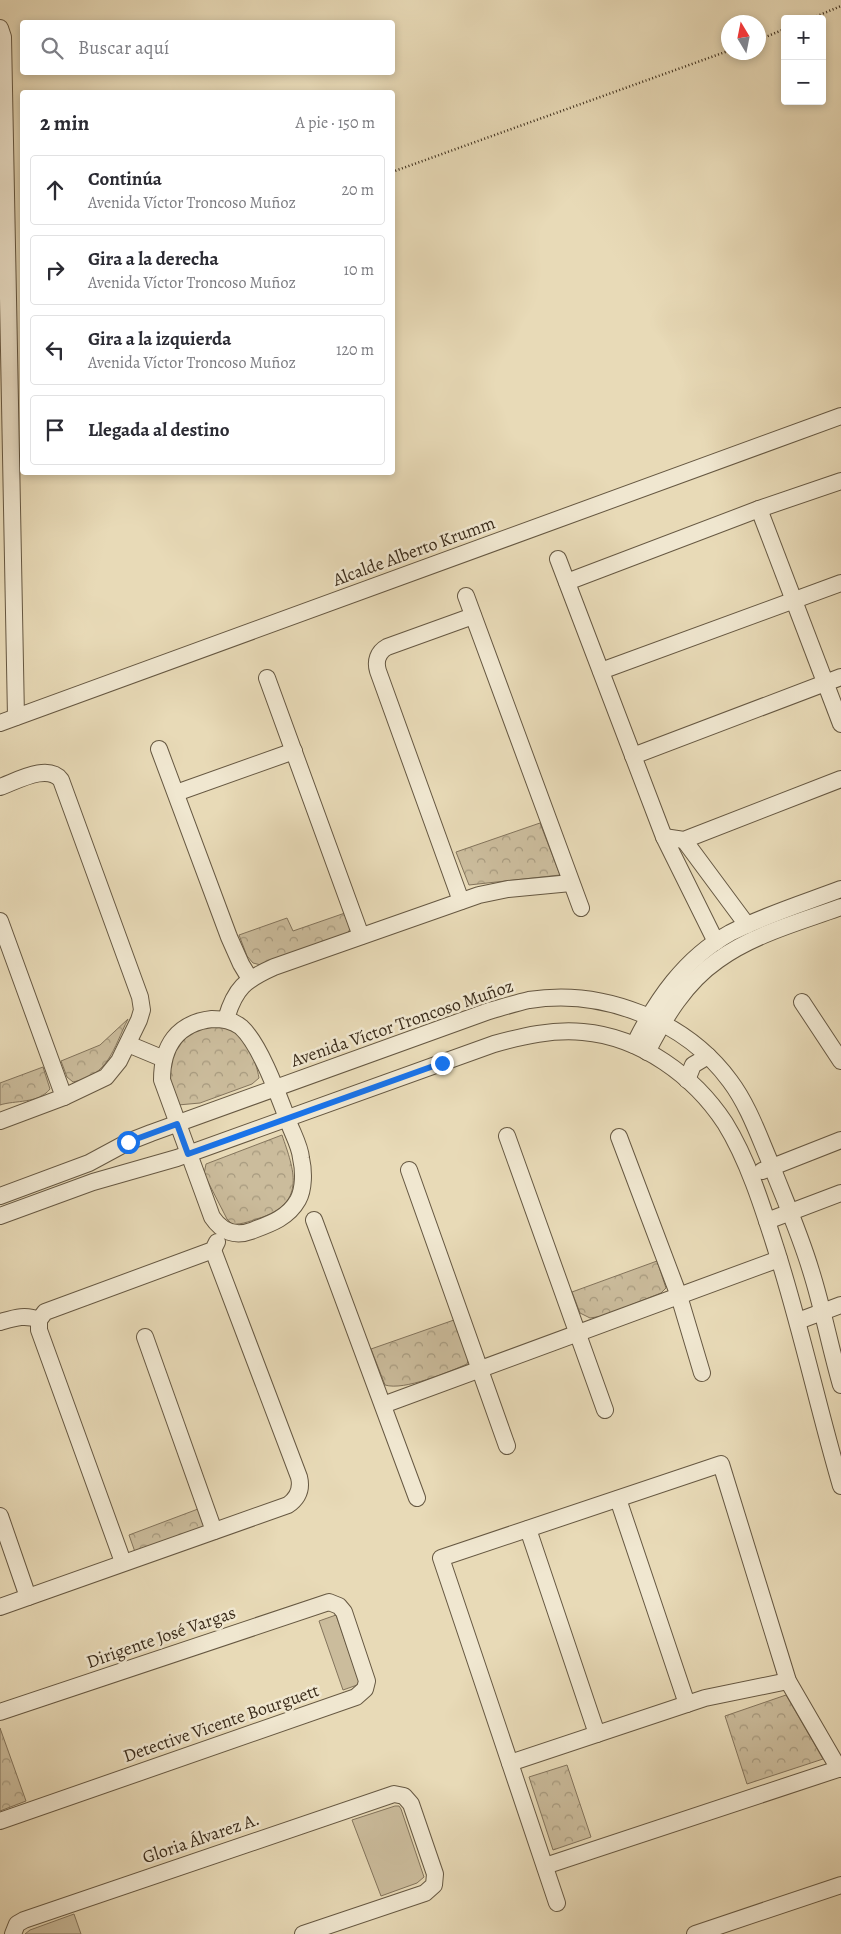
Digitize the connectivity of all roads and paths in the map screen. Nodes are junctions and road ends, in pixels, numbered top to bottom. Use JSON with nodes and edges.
{"nodes":[{"id":1,"x":841,"y":6,"type":"edge"},
{"id":2,"x":820,"y":15,"type":"edge"},
{"id":3,"x":0,"y":28,"type":"edge"},
{"id":4,"x":781,"y":31,"type":"edge"},
{"id":5,"x":766,"y":37,"type":"edge"},
{"id":6,"x":721,"y":54,"type":"edge"},
{"id":7,"x":395,"y":171,"type":"edge"},
{"id":8,"x":841,"y":416,"type":"edge"},
{"id":9,"x":841,"y":480,"type":"edge"},
{"id":10,"x":759,"y":509,"type":"junction"},
{"id":11,"x":558,"y":559,"type":"dead end"},
{"id":12,"x":567,"y":582,"type":"junction"},
{"id":13,"x":841,"y":583,"type":"edge"},
{"id":14,"x":466,"y":596,"type":"dead end"},
{"id":15,"x":794,"y":600,"type":"junction"},
{"id":16,"x":473,"y":616,"type":"junction"},
{"id":17,"x":601,"y":671,"type":"junction"},
{"id":18,"x":841,"y":677,"type":"edge"},
{"id":19,"x":267,"y":678,"type":"dead end"},
{"id":20,"x":826,"y":683,"type":"junction"},
{"id":21,"x":16,"y":717,"type":"junction"},
{"id":22,"x":0,"y":723,"type":"edge"},
{"id":23,"x":841,"y":724,"type":"edge"},
{"id":24,"x":158,"y":749,"type":"dead end"},
{"id":25,"x":294,"y":751,"type":"junction"},
{"id":26,"x":633,"y":756,"type":"junction"},
{"id":27,"x":841,"y":779,"type":"edge"},
{"id":28,"x":0,"y":787,"type":"edge"},
{"id":29,"x":176,"y":793,"type":"junction"},
{"id":30,"x":664,"y":837,"type":"junction"},
{"id":31,"x":684,"y":840,"type":"junction"},
{"id":32,"x":570,"y":883,"type":"junction"},
{"id":33,"x":841,"y":889,"type":"edge"},
{"id":34,"x":461,"y":901,"type":"junction"},
{"id":35,"x":841,"y":907,"type":"edge"},
{"id":36,"x":581,"y":908,"type":"dead end"},
{"id":37,"x":0,"y":921,"type":"edge"},
{"id":38,"x":747,"y":925,"type":"junction"},
{"id":39,"x":361,"y":936,"type":"junction"},
{"id":40,"x":716,"y":942,"type":"junction"},
{"id":41,"x":250,"y":979,"type":"junction"},
{"id":42,"x":802,"y":1002,"type":"dead end"},
{"id":43,"x":226,"y":1019,"type":"junction"},
{"id":44,"x":655,"y":1020,"type":"junction"},
{"id":45,"x":128,"y":1044,"type":"junction"},
{"id":46,"x":641,"y":1049,"type":"junction"},
{"id":47,"x":708,"y":1056,"type":"junction"},
{"id":48,"x":164,"y":1059,"type":"junction"},
{"id":49,"x":841,"y":1061,"type":"edge"},
{"id":50,"x":687,"y":1080,"type":"junction"},
{"id":51,"x":275,"y":1088,"type":"junction"},
{"id":52,"x":64,"y":1097,"type":"junction"},
{"id":53,"x":287,"y":1119,"type":"junction"},
{"id":54,"x":0,"y":1121,"type":"edge"},
{"id":55,"x":177,"y":1124,"type":"junction"},
{"id":56,"x":507,"y":1136,"type":"dead end"},
{"id":57,"x":619,"y":1137,"type":"dead end"},
{"id":58,"x":841,"y":1140,"type":"edge"},
{"id":59,"x":188,"y":1154,"type":"junction"},
{"id":60,"x":772,"y":1167,"type":"junction"},
{"id":61,"x":409,"y":1170,"type":"dead end"},
{"id":62,"x":750,"y":1176,"type":"junction"},
{"id":63,"x":841,"y":1193,"type":"edge"},
{"id":64,"x":0,"y":1196,"type":"edge"},
{"id":65,"x":790,"y":1213,"type":"junction"},
{"id":66,"x":0,"y":1216,"type":"edge"},
{"id":67,"x":314,"y":1220,"type":"dead end"},
{"id":68,"x":767,"y":1221,"type":"junction"},
{"id":69,"x":224,"y":1230,"type":"junction"},
{"id":70,"x":213,"y":1250,"type":"junction"},
{"id":71,"x":779,"y":1259,"type":"junction"},
{"id":72,"x":679,"y":1296,"type":"junction"},
{"id":73,"x":841,"y":1305,"type":"edge"},
{"id":74,"x":822,"y":1312,"type":"junction"},
{"id":75,"x":39,"y":1320,"type":"junction"},
{"id":76,"x":798,"y":1321,"type":"junction"},
{"id":77,"x":0,"y":1322,"type":"edge"},
{"id":78,"x":578,"y":1333,"type":"junction"},
{"id":79,"x":145,"y":1338,"type":"dead end"},
{"id":80,"x":480,"y":1369,"type":"junction"},
{"id":81,"x":702,"y":1373,"type":"dead end"},
{"id":82,"x":841,"y":1385,"type":"edge"},
{"id":83,"x":383,"y":1404,"type":"junction"},
{"id":84,"x":605,"y":1410,"type":"dead end"},
{"id":85,"x":508,"y":1446,"type":"dead end"},
{"id":86,"x":841,"y":1486,"type":"edge"},
{"id":87,"x":418,"y":1498,"type":"dead end"},
{"id":88,"x":618,"y":1499,"type":"junction"},
{"id":89,"x":0,"y":1516,"type":"edge"},
{"id":90,"x":528,"y":1529,"type":"junction"},
{"id":91,"x":214,"y":1531,"type":"junction"},
{"id":92,"x":124,"y":1562,"type":"junction"},
{"id":93,"x":28,"y":1596,"type":"junction"},
{"id":94,"x":336,"y":1604,"type":"joint"},
{"id":95,"x":0,"y":1607,"type":"edge"},
{"id":96,"x":788,"y":1681,"type":"junction"},
{"id":97,"x":687,"y":1704,"type":"junction"},
{"id":98,"x":0,"y":1712,"type":"edge"},
{"id":99,"x":597,"y":1734,"type":"junction"},
{"id":100,"x":510,"y":1763,"type":"junction"},
{"id":101,"x":840,"y":1768,"type":"edge"},
{"id":102,"x":0,"y":1821,"type":"edge"},
{"id":103,"x":545,"y":1866,"type":"junction"},
{"id":104,"x":841,"y":1885,"type":"edge"},
{"id":105,"x":557,"y":1903,"type":"dead end"},
{"id":106,"x":14,"y":1931,"type":"edge"},
{"id":107,"x":302,"y":1934,"type":"edge"},
{"id":108,"x":695,"y":1934,"type":"edge"}],
"edges":[{"from":1,"to":2,"type":"path"},
{"from":3,"to":21,"type":"street"},
{"from":4,"to":5,"type":"path"},
{"from":6,"to":7,"type":"path"},
{"from":8,"to":21,"type":"street","name":"Alcalde Alberto Krumm"},
{"from":9,"to":10,"type":"street"},
{"from":10,"to":12,"type":"street"},
{"from":10,"to":15,"type":"street"},
{"from":11,"to":12,"type":"street"},
{"from":12,"to":17,"type":"street"},
{"from":13,"to":15,"type":"street"},
{"from":14,"to":16,"type":"street"},
{"from":15,"to":17,"type":"street"},
{"from":15,"to":20,"type":"street"},
{"from":16,"to":32,"type":"street"},
{"from":16,"to":34,"type":"street"},
{"from":17,"to":26,"type":"street"},
{"from":18,"to":20,"type":"street"},
{"from":19,"to":25,"type":"street"},
{"from":20,"to":23,"type":"street"},
{"from":20,"to":26,"type":"street"},
{"from":21,"to":22,"type":"street","name":"Alcalde Alberto Krumm"},
{"from":24,"to":29,"type":"street"},
{"from":25,"to":29,"type":"street"},
{"from":25,"to":39,"type":"street"},
{"from":26,"to":30,"type":"street"},
{"from":27,"to":31,"type":"street"},
{"from":28,"to":45,"type":"street"},
{"from":29,"to":41,"type":"street"},
{"from":30,"to":31,"type":"street"},
{"from":30,"to":40,"type":"street"},
{"from":31,"to":38,"type":"street"},
{"from":32,"to":34,"type":"street"},
{"from":32,"to":36,"type":"street"},
{"from":33,"to":38,"type":"street"},
{"from":34,"to":39,"type":"street"},
{"from":35,"to":44,"type":"street"},
{"from":37,"to":52,"type":"street"},
{"from":38,"to":40,"type":"street"},
{"from":39,"to":41,"type":"street"},
{"from":40,"to":44,"type":"street"},
{"from":41,"to":43,"type":"street"},
{"from":42,"to":49,"type":"street"},
{"from":43,"to":48,"type":"street"},
{"from":43,"to":51,"type":"street","name":"Avenida Víctor Troncoso Muñoz"},
{"from":44,"to":46,"type":"street"},
{"from":44,"to":47,"type":"street","name":"Avenida Víctor Troncoso Muñoz"},
{"from":44,"to":51,"type":"street","name":"Avenida Víctor Troncoso Muñoz"},
{"from":45,"to":48,"type":"street"},
{"from":45,"to":52,"type":"street"},
{"from":46,"to":50,"type":"street"},
{"from":46,"to":53,"type":"street"},
{"from":47,"to":50,"type":"street"},
{"from":47,"to":60,"type":"street","name":"Avenida Víctor Troncoso Muñoz"},
{"from":48,"to":55,"type":"street"},
{"from":50,"to":62,"type":"street"},
{"from":51,"to":53,"type":"street","name":"Avenida Víctor Troncoso Muñoz"},
{"from":51,"to":55,"type":"street","name":"Avenida Víctor Troncoso Muñoz"},
{"from":52,"to":54,"type":"street"},
{"from":53,"to":59,"type":"street"},
{"from":53,"to":69,"type":"street","name":"Avenida Víctor Troncoso Muñoz"},
{"from":55,"to":59,"type":"street"},
{"from":55,"to":64,"type":"street","name":"Avenida Víctor Troncoso Muñoz"},
{"from":56,"to":78,"type":"street"},
{"from":57,"to":72,"type":"street"},
{"from":58,"to":60,"type":"street"},
{"from":59,"to":66,"type":"street"},
{"from":59,"to":69,"type":"street"},
{"from":60,"to":62,"type":"street"},
{"from":60,"to":65,"type":"street","name":"Avenida Víctor Troncoso Muñoz"},
{"from":61,"to":80,"type":"street"},
{"from":62,"to":68,"type":"street"},
{"from":63,"to":65,"type":"street"},
{"from":65,"to":68,"type":"street"},
{"from":65,"to":74,"type":"street","name":"Avenida Víctor Troncoso Muñoz"},
{"from":67,"to":83,"type":"street"},
{"from":68,"to":71,"type":"street"},
{"from":69,"to":70,"type":"street"},
{"from":70,"to":75,"type":"street"},
{"from":70,"to":91,"type":"street"},
{"from":71,"to":72,"type":"street"},
{"from":71,"to":76,"type":"street"},
{"from":72,"to":78,"type":"street"},
{"from":72,"to":81,"type":"street"},
{"from":73,"to":74,"type":"street"},
{"from":74,"to":76,"type":"street"},
{"from":74,"to":82,"type":"street","name":"Avenida Víctor Troncoso Muñoz"},
{"from":75,"to":77,"type":"street"},
{"from":75,"to":92,"type":"street"},
{"from":76,"to":86,"type":"street"},
{"from":78,"to":80,"type":"street"},
{"from":78,"to":84,"type":"street"},
{"from":79,"to":91,"type":"street"},
{"from":80,"to":83,"type":"street"},
{"from":80,"to":85,"type":"street"},
{"from":83,"to":87,"type":"street"},
{"from":88,"to":90,"type":"street"},
{"from":88,"to":96,"type":"street"},
{"from":88,"to":97,"type":"street"},
{"from":89,"to":93,"type":"street"},
{"from":90,"to":99,"type":"street"},
{"from":90,"to":100,"type":"street"},
{"from":91,"to":92,"type":"street"},
{"from":92,"to":93,"type":"street"},
{"from":93,"to":95,"type":"street"},
{"from":94,"to":98,"type":"street","name":"Dirigente José Vargas"},
{"from":94,"to":102,"type":"street","name":"Detective Vicente Bourguett"},
{"from":96,"to":97,"type":"street"},
{"from":96,"to":101,"type":"street"},
{"from":97,"to":99,"type":"street"},
{"from":99,"to":100,"type":"street"},
{"from":100,"to":103,"type":"street"},
{"from":101,"to":103,"type":"street"},
{"from":103,"to":105,"type":"street"},
{"from":104,"to":108,"type":"street"},
{"from":106,"to":107,"type":"street","name":"Gloria Álvarez A."}]}
